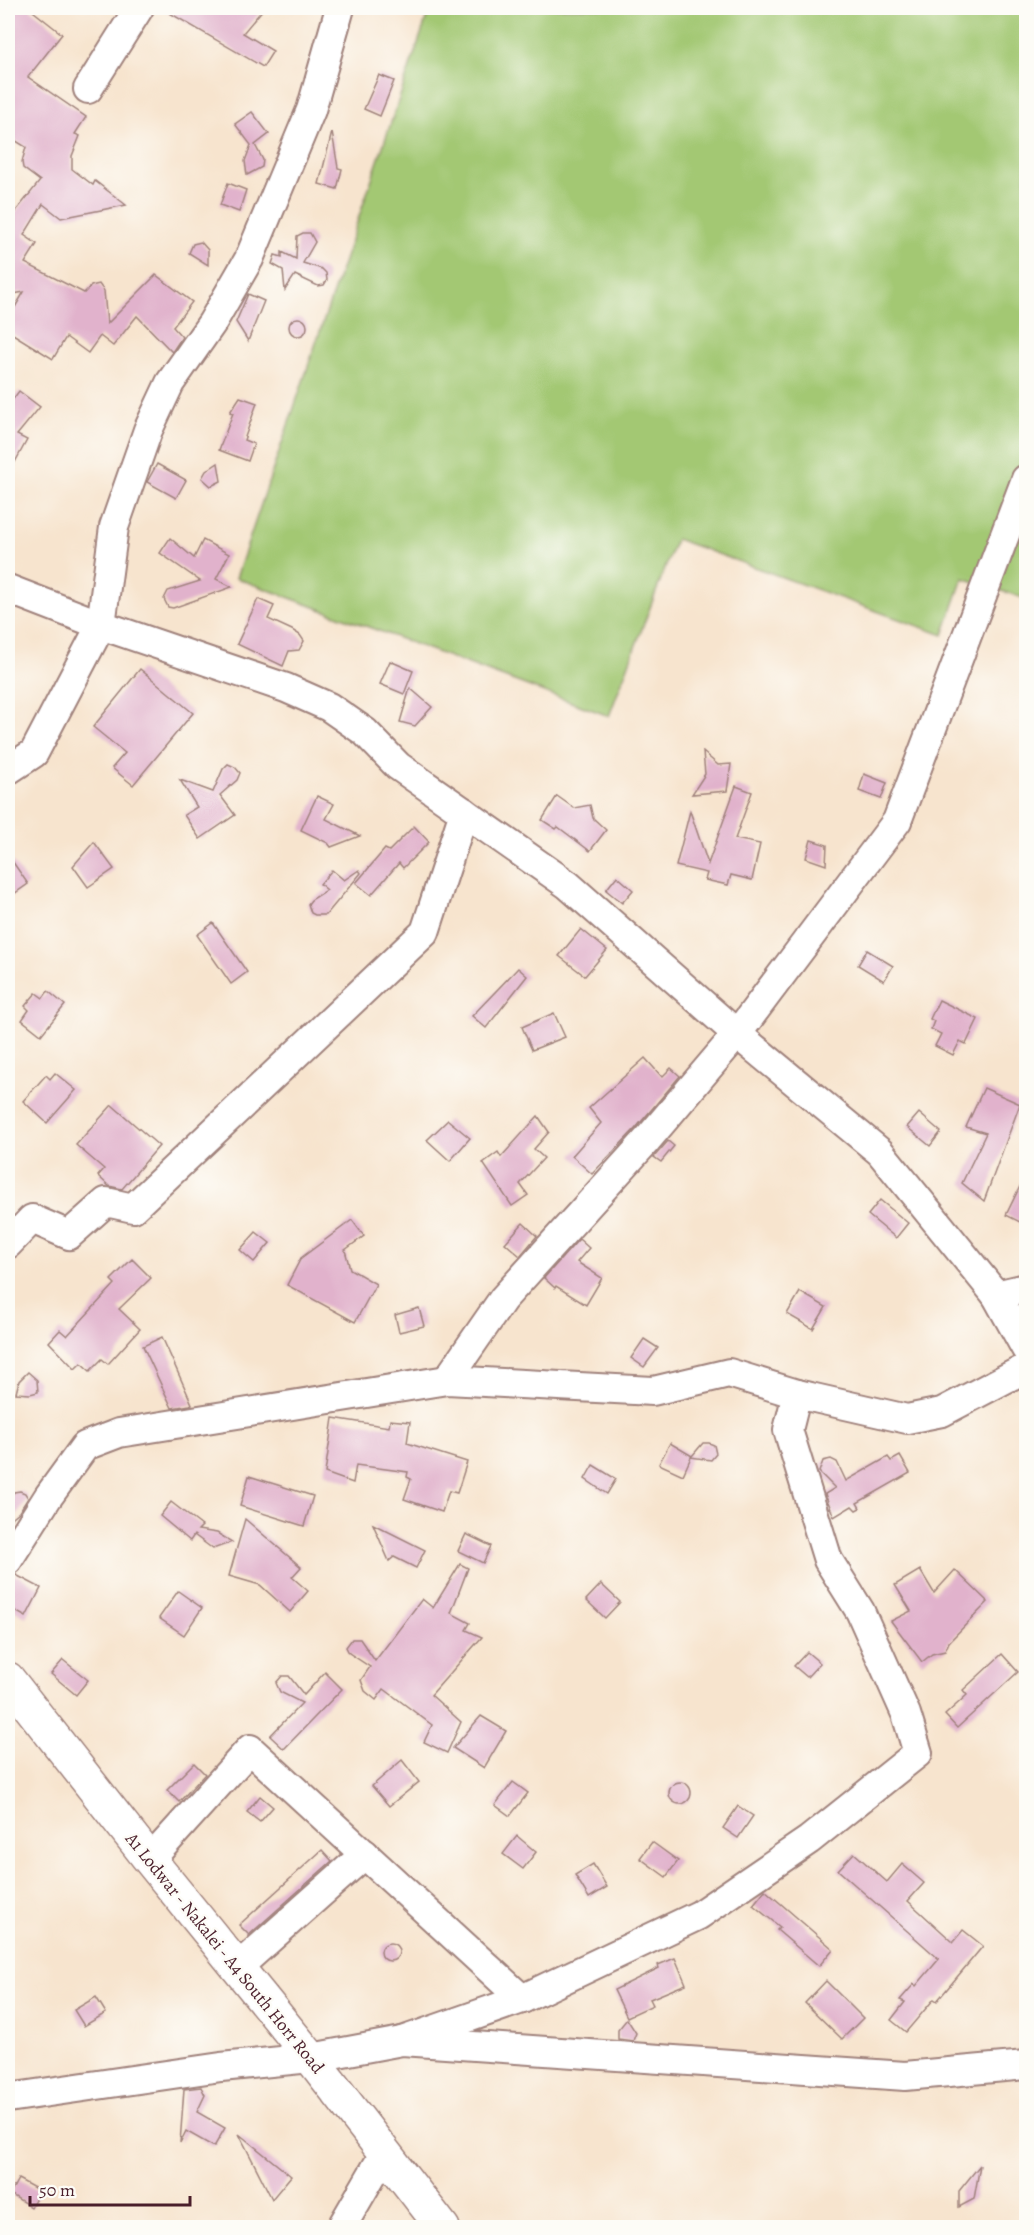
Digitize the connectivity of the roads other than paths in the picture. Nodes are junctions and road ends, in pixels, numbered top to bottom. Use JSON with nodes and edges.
{"nodes":[{"id":1,"x":139,"y":8,"type":"edge"},
{"id":2,"x":340,"y":8,"type":"edge"},
{"id":3,"x":88,"y":89,"type":"dead end"},
{"id":4,"x":1026,"y":479,"type":"edge"},
{"id":5,"x":8,"y":589,"type":"edge"},
{"id":6,"x":101,"y":625,"type":"junction"},
{"id":7,"x":8,"y":770,"type":"edge"},
{"id":8,"x":464,"y":812,"type":"junction"},
{"id":9,"x":737,"y":1034,"type":"junction"},
{"id":10,"x":8,"y":1244,"type":"edge"},
{"id":11,"x":1026,"y":1288,"type":"edge"},
{"id":12,"x":996,"y":1296,"type":"junction"},
{"id":13,"x":1026,"y":1349,"type":"edge"},
{"id":14,"x":1026,"y":1368,"type":"edge"},
{"id":15,"x":447,"y":1380,"type":"junction"},
{"id":16,"x":797,"y":1394,"type":"junction"},
{"id":17,"x":8,"y":1560,"type":"edge"},
{"id":18,"x":8,"y":1679,"type":"edge"},
{"id":19,"x":365,"y":1854,"type":"junction"},
{"id":20,"x":150,"y":1860,"type":"junction"},
{"id":21,"x":238,"y":1967,"type":"junction"},
{"id":22,"x":522,"y":1999,"type":"junction"},
{"id":23,"x":402,"y":2041,"type":"junction"},
{"id":24,"x":311,"y":2058,"type":"junction"},
{"id":25,"x":1026,"y":2065,"type":"edge"},
{"id":26,"x":8,"y":2098,"type":"edge"},
{"id":27,"x":384,"y":2154,"type":"junction"},
{"id":28,"x":341,"y":2228,"type":"edge"},
{"id":29,"x":443,"y":2228,"type":"edge"}],
"edges":[{"from":1,"to":3,"type":"street"},
{"from":2,"to":6,"type":"street"},
{"from":4,"to":9,"type":"street"},
{"from":5,"to":6,"type":"street"},
{"from":6,"to":7,"type":"street"},
{"from":6,"to":8,"type":"street"},
{"from":8,"to":9,"type":"street"},
{"from":8,"to":10,"type":"street"},
{"from":9,"to":12,"type":"street"},
{"from":9,"to":15,"type":"street"},
{"from":11,"to":12,"type":"street"},
{"from":12,"to":13,"type":"street"},
{"from":14,"to":16,"type":"street"},
{"from":15,"to":16,"type":"street"},
{"from":15,"to":17,"type":"street"},
{"from":16,"to":22,"type":"street"},
{"from":18,"to":20,"type":"main road","name":"A1 Lodwar - Nakalei - A4 South Horr Road"},
{"from":19,"to":20,"type":"street"},
{"from":19,"to":21,"type":"street"},
{"from":19,"to":22,"type":"street"},
{"from":20,"to":21,"type":"main road","name":"A1 Lodwar - Nakalei - A4 South Horr Road"},
{"from":21,"to":24,"type":"main road","name":"A1 Lodwar - Nakalei - A4 South Horr Road"},
{"from":22,"to":23,"type":"street"},
{"from":23,"to":24,"type":"street"},
{"from":23,"to":25,"type":"street"},
{"from":24,"to":26,"type":"street"},
{"from":24,"to":27,"type":"main road","name":"A1 Lodwar - Nakalei - A4 South Horr Road"},
{"from":27,"to":28,"type":"street"},
{"from":27,"to":29,"type":"main road","name":"A1 Lodwar - Nakalei - A4 South Horr Road"}]}
